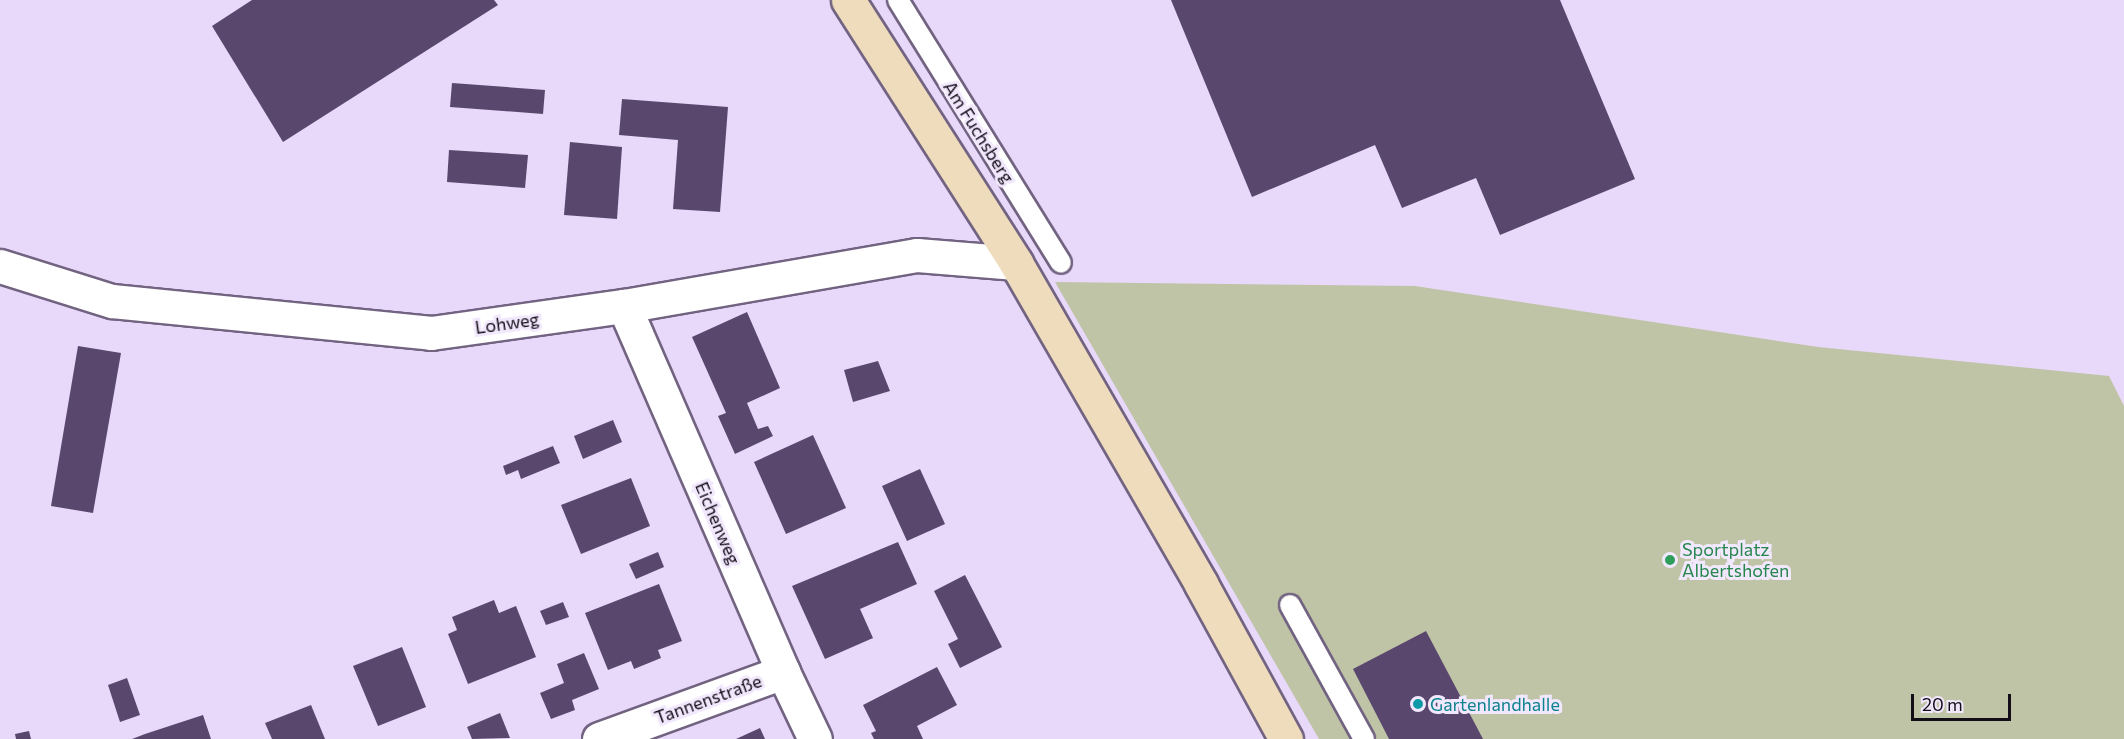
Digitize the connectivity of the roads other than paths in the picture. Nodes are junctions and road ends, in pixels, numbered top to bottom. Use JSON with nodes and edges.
{"nodes":[{"id":1,"x":848,"y":0,"type":"edge"},
{"id":2,"x":898,"y":0,"type":"edge"},
{"id":3,"x":1016,"y":263,"type":"junction"},
{"id":4,"x":1061,"y":263,"type":"dead end"},
{"id":5,"x":0,"y":266,"type":"edge"},
{"id":6,"x":624,"y":306,"type":"junction"},
{"id":7,"x":1290,"y":605,"type":"dead end"},
{"id":8,"x":783,"y":672,"type":"junction"},
{"id":9,"x":599,"y":739,"type":"edge"},
{"id":10,"x":815,"y":739,"type":"edge"},
{"id":11,"x":1286,"y":739,"type":"edge"},
{"id":12,"x":1364,"y":739,"type":"edge"}],
"edges":[{"from":1,"to":3,"type":"street"},
{"from":2,"to":4,"type":"lane","name":"Am Fuchsberg"},
{"from":3,"to":6,"type":"street","name":"Lohweg"},
{"from":3,"to":11,"type":"street"},
{"from":5,"to":6,"type":"street","name":"Lohweg"},
{"from":6,"to":8,"type":"street","name":"Eichenweg"},
{"from":7,"to":12,"type":"lane"},
{"from":8,"to":9,"type":"street","name":"Tannenstraße"},
{"from":8,"to":10,"type":"street","name":"Eichenweg"}]}
